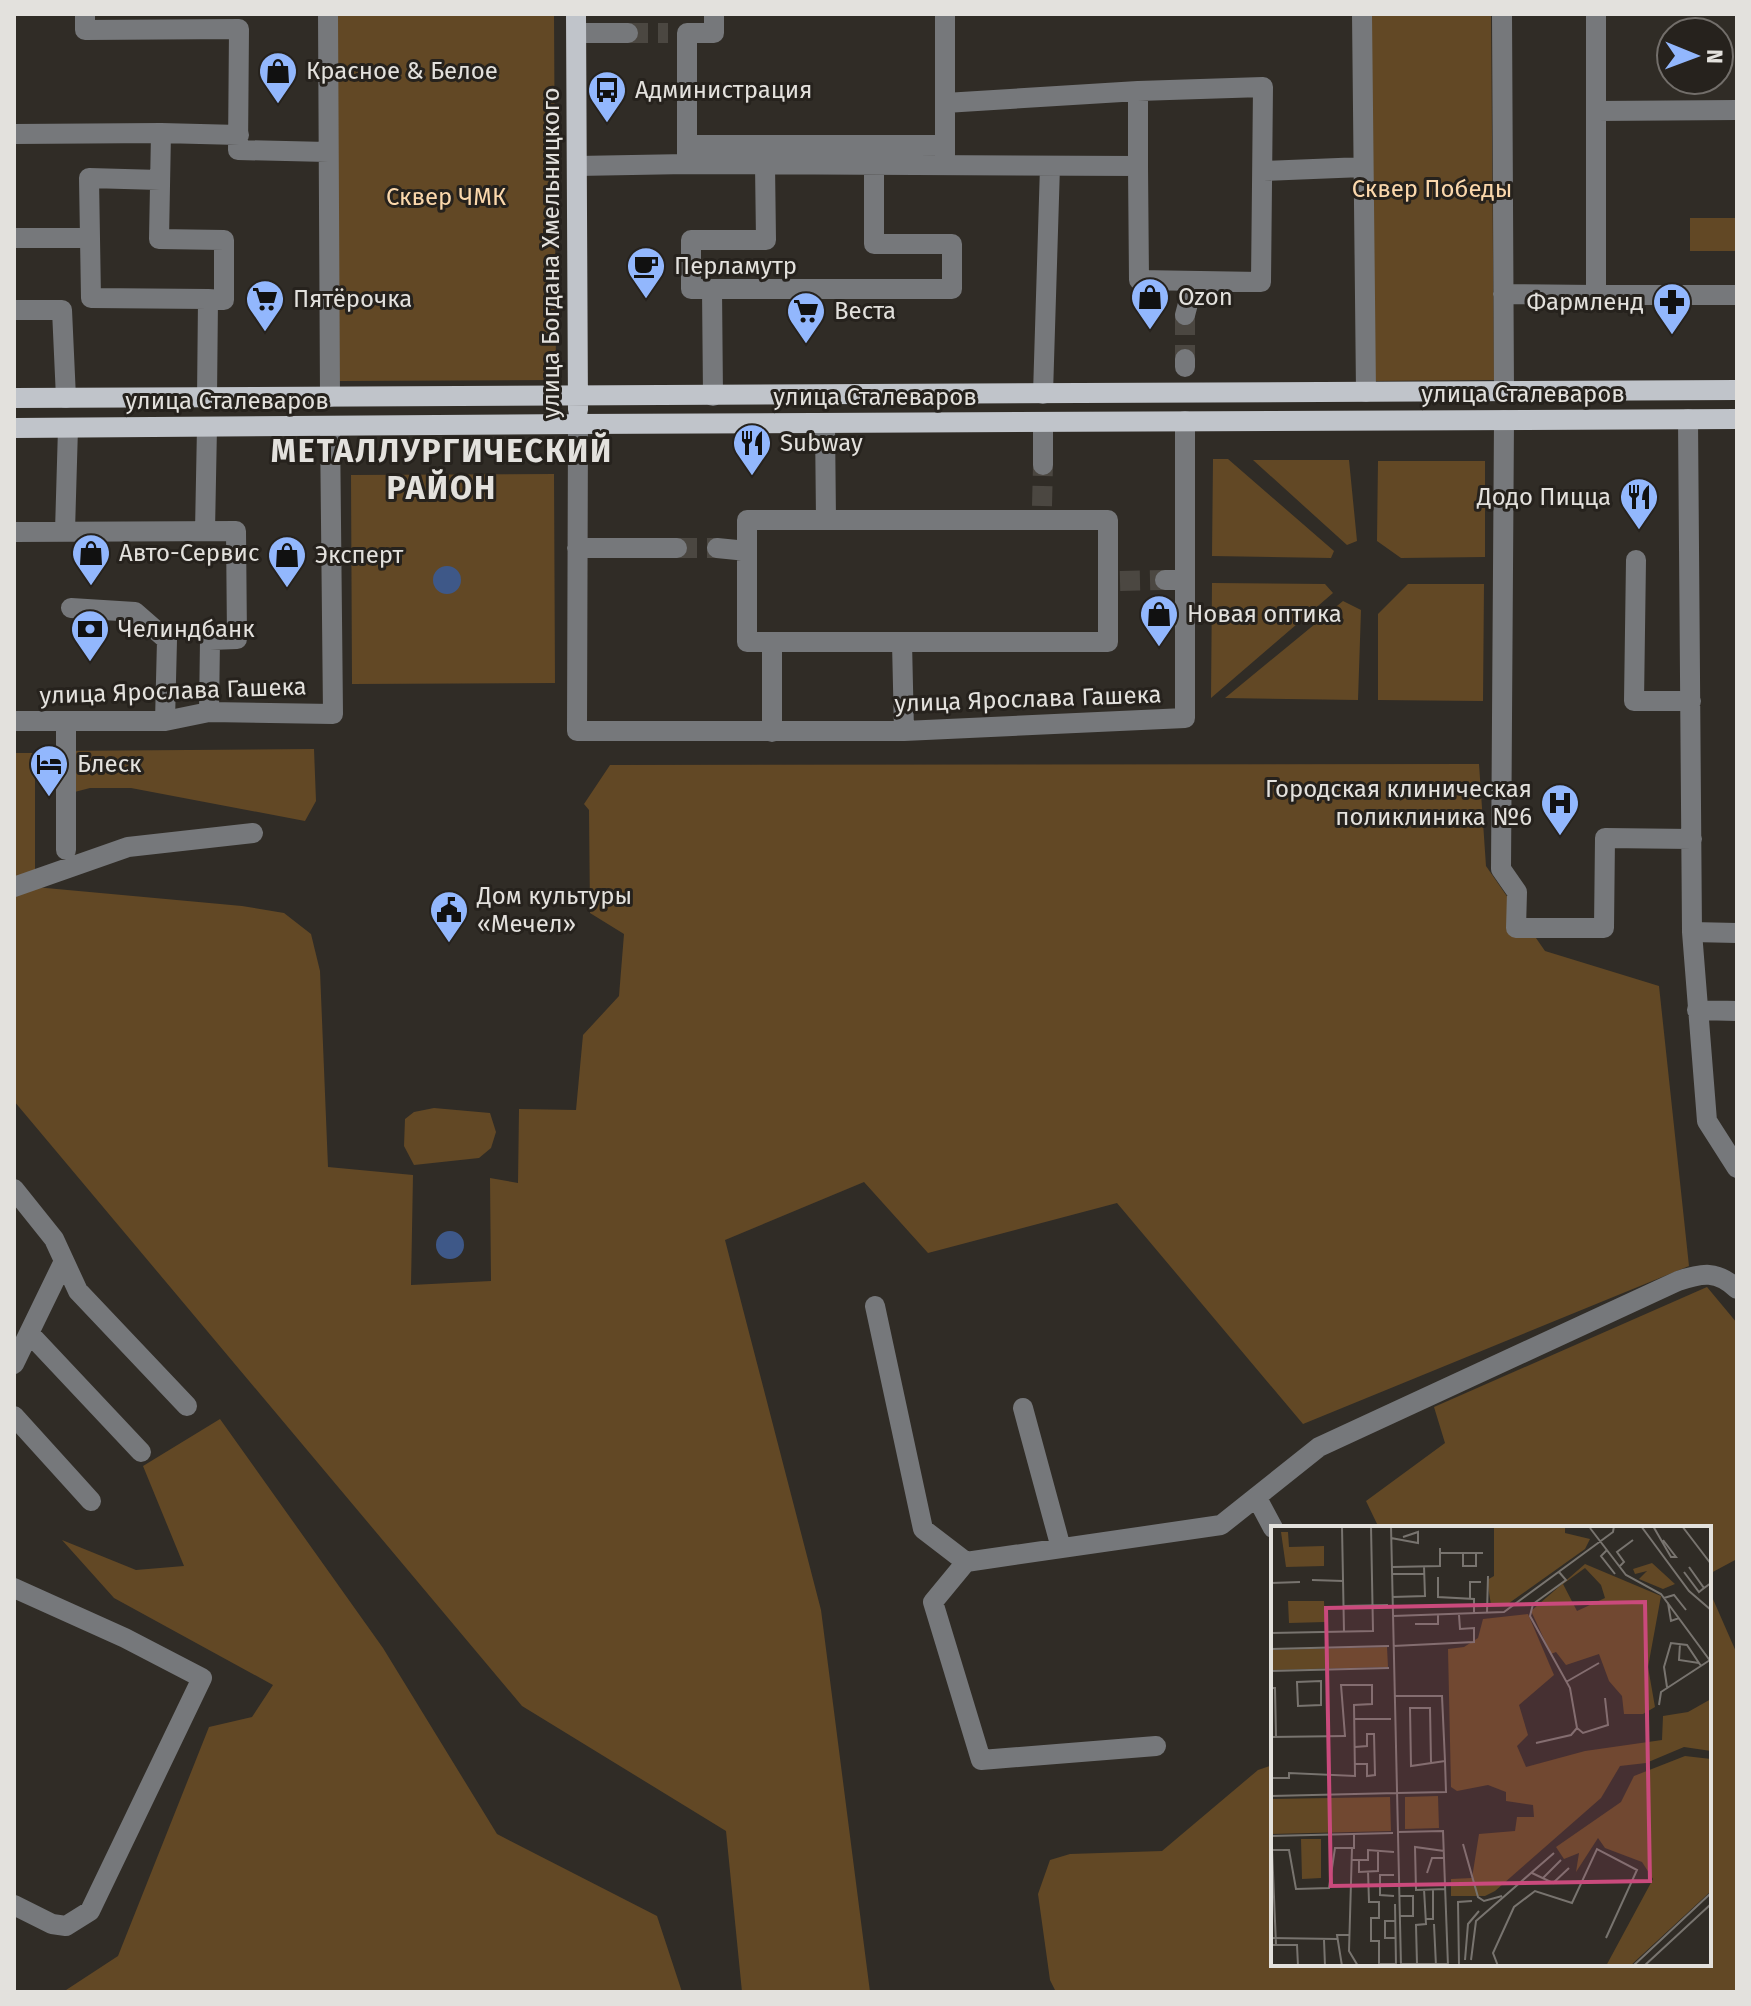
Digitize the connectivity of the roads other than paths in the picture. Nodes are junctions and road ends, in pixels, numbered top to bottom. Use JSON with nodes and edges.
{"nodes":[{"id":1,"x":85,"y":14,"type":"edge"},
{"id":2,"x":328,"y":14,"type":"edge"},
{"id":3,"x":714,"y":14,"type":"edge"},
{"id":4,"x":945,"y":14,"type":"edge"},
{"id":5,"x":1362,"y":14,"type":"edge"},
{"id":6,"x":1502,"y":14,"type":"edge"},
{"id":7,"x":1596,"y":14,"type":"edge"},
{"id":8,"x":576,"y":23,"type":"edge"},
{"id":9,"x":628,"y":33,"type":"tunnel mouth"},
{"id":10,"x":1138,"y":91,"type":"junction"},
{"id":11,"x":945,"y":103,"type":"junction"},
{"id":12,"x":1737,"y":110,"type":"edge"},
{"id":13,"x":1596,"y":111,"type":"junction"},
{"id":14,"x":161,"y":133,"type":"junction"},
{"id":15,"x":14,"y":134,"type":"edge"},
{"id":16,"x":239,"y":135,"type":"junction"},
{"id":17,"x":328,"y":152,"type":"junction"},
{"id":18,"x":687,"y":155,"type":"junction"},
{"id":19,"x":945,"y":155,"type":"junction"},
{"id":20,"x":765,"y":165,"type":"junction"},
{"id":21,"x":874,"y":165,"type":"junction"},
{"id":22,"x":577,"y":166,"type":"junction"},
{"id":23,"x":1050,"y":166,"type":"junction"},
{"id":24,"x":1138,"y":166,"type":"junction"},
{"id":25,"x":1363,"y":167,"type":"junction"},
{"id":26,"x":1263,"y":171,"type":"junction"},
{"id":27,"x":160,"y":180,"type":"junction"},
{"id":28,"x":14,"y":238,"type":"edge"},
{"id":29,"x":89,"y":238,"type":"junction"},
{"id":30,"x":1194,"y":281,"type":"junction"},
{"id":31,"x":712,"y":289,"type":"junction"},
{"id":32,"x":1503,"y":294,"type":"junction"},
{"id":33,"x":1596,"y":295,"type":"junction"},
{"id":34,"x":1737,"y":295,"type":"edge"},
{"id":35,"x":208,"y":299,"type":"junction"},
{"id":36,"x":14,"y":310,"type":"edge"},
{"id":37,"x":1185,"y":315,"type":"tunnel mouth"},
{"id":38,"x":1737,"y":390,"type":"edge"},
{"id":39,"x":1504,"y":391,"type":"junction"},
{"id":40,"x":1366,"y":392,"type":"junction"},
{"id":41,"x":1043,"y":394,"type":"junction"},
{"id":42,"x":713,"y":396,"type":"junction"},
{"id":43,"x":330,"y":397,"type":"junction"},
{"id":44,"x":578,"y":397,"type":"junction"},
{"id":45,"x":14,"y":398,"type":"edge"},
{"id":46,"x":66,"y":398,"type":"junction"},
{"id":47,"x":207,"y":398,"type":"junction"},
{"id":48,"x":1688,"y":419,"type":"junction"},
{"id":49,"x":1737,"y":419,"type":"edge"},
{"id":50,"x":1504,"y":420,"type":"junction"},
{"id":51,"x":1185,"y":421,"type":"junction"},
{"id":52,"x":1043,"y":422,"type":"junction"},
{"id":53,"x":825,"y":423,"type":"junction"},
{"id":54,"x":578,"y":424,"type":"junction"},
{"id":55,"x":330,"y":426,"type":"junction"},
{"id":56,"x":207,"y":427,"type":"junction"},
{"id":57,"x":14,"y":428,"type":"edge"},
{"id":58,"x":68,"y":428,"type":"junction"},
{"id":59,"x":1043,"y":465,"type":"tunnel mouth"},
{"id":60,"x":826,"y":520,"type":"junction"},
{"id":61,"x":65,"y":531,"type":"junction"},
{"id":62,"x":205,"y":531,"type":"junction"},
{"id":63,"x":14,"y":532,"type":"edge"},
{"id":64,"x":577,"y":548,"type":"junction"},
{"id":65,"x":677,"y":548,"type":"tunnel mouth"},
{"id":66,"x":717,"y":548,"type":"tunnel mouth"},
{"id":67,"x":747,"y":551,"type":"junction"},
{"id":68,"x":1636,"y":560,"type":"dead end"},
{"id":69,"x":71,"y":608,"type":"dead end"},
{"id":70,"x":772,"y":642,"type":"junction"},
{"id":71,"x":902,"y":642,"type":"junction"},
{"id":72,"x":1691,"y":701,"type":"junction"},
{"id":73,"x":209,"y":712,"type":"junction"},
{"id":74,"x":14,"y":721,"type":"edge"},
{"id":75,"x":66,"y":721,"type":"junction"},
{"id":76,"x":165,"y":721,"type":"junction"},
{"id":77,"x":577,"y":731,"type":"joint"},
{"id":78,"x":904,"y":731,"type":"junction"},
{"id":79,"x":772,"y":732,"type":"junction"},
{"id":80,"x":253,"y":833,"type":"dead end"},
{"id":81,"x":1692,"y":839,"type":"junction"},
{"id":82,"x":66,"y":850,"type":"dead end"},
{"id":83,"x":14,"y":887,"type":"edge"},
{"id":84,"x":1692,"y":932,"type":"junction"},
{"id":85,"x":1737,"y":933,"type":"edge"},
{"id":86,"x":1697,"y":1010,"type":"junction"},
{"id":87,"x":1737,"y":1011,"type":"edge"},
{"id":88,"x":1737,"y":1168,"type":"edge"},
{"id":89,"x":14,"y":1189,"type":"edge"},
{"id":90,"x":64,"y":1261,"type":"junction"},
{"id":91,"x":1737,"y":1289,"type":"edge"},
{"id":92,"x":875,"y":1306,"type":"dead end"},
{"id":93,"x":29,"y":1333,"type":"junction"},
{"id":94,"x":14,"y":1364,"type":"edge"},
{"id":95,"x":187,"y":1406,"type":"dead end"},
{"id":96,"x":1023,"y":1408,"type":"dead end"},
{"id":97,"x":14,"y":1416,"type":"edge"},
{"id":98,"x":141,"y":1452,"type":"dead end"},
{"id":99,"x":1257,"y":1498,"type":"junction"},
{"id":100,"x":91,"y":1501,"type":"dead end"},
{"id":101,"x":1272,"y":1526,"type":"edge"},
{"id":102,"x":1061,"y":1548,"type":"junction"},
{"id":103,"x":966,"y":1562,"type":"junction"},
{"id":104,"x":14,"y":1588,"type":"edge"},
{"id":105,"x":1156,"y":1746,"type":"dead end"},
{"id":106,"x":14,"y":1905,"type":"edge"}],
"edges":[{"from":1,"to":16,"type":"street"},
{"from":2,"to":17,"type":"street"},
{"from":3,"to":18,"type":"street"},
{"from":4,"to":11,"type":"street"},
{"from":5,"to":25,"type":"street"},
{"from":6,"to":32,"type":"street"},
{"from":7,"to":13,"type":"street"},
{"from":8,"to":9,"type":"street"},
{"from":8,"to":22,"type":"main road","name":"улица Богдана Хмельницкого"},
{"from":10,"to":11,"type":"street"},
{"from":10,"to":24,"type":"street"},
{"from":10,"to":26,"type":"street"},
{"from":11,"to":19,"type":"street"},
{"from":12,"to":13,"type":"street"},
{"from":13,"to":33,"type":"street"},
{"from":14,"to":15,"type":"street"},
{"from":14,"to":16,"type":"street"},
{"from":14,"to":27,"type":"street"},
{"from":16,"to":17,"type":"street"},
{"from":17,"to":43,"type":"street"},
{"from":18,"to":19,"type":"street"},
{"from":18,"to":20,"type":"street"},
{"from":18,"to":22,"type":"street"},
{"from":19,"to":21,"type":"street"},
{"from":19,"to":23,"type":"street"},
{"from":20,"to":21,"type":"street"},
{"from":20,"to":31,"type":"street"},
{"from":21,"to":31,"type":"street"},
{"from":22,"to":44,"type":"main road","name":"улица Богдана Хмельницкого"},
{"from":23,"to":24,"type":"street"},
{"from":23,"to":41,"type":"street"},
{"from":24,"to":30,"type":"street"},
{"from":25,"to":26,"type":"street"},
{"from":25,"to":40,"type":"street"},
{"from":26,"to":30,"type":"street"},
{"from":27,"to":29,"type":"street"},
{"from":27,"to":35,"type":"street"},
{"from":28,"to":29,"type":"street"},
{"from":29,"to":35,"type":"street"},
{"from":30,"to":37,"type":"street"},
{"from":31,"to":42,"type":"street"},
{"from":32,"to":33,"type":"street"},
{"from":32,"to":39,"type":"street"},
{"from":33,"to":34,"type":"street"},
{"from":35,"to":47,"type":"street"},
{"from":36,"to":46,"type":"street"},
{"from":38,"to":39,"type":"main road","name":"улица Сталеваров"},
{"from":39,"to":40,"type":"main road","name":"улица Сталеваров"},
{"from":39,"to":50,"type":"main road"},
{"from":40,"to":41,"type":"main road","name":"улица Сталеваров"},
{"from":41,"to":42,"type":"main road","name":"улица Сталеваров"},
{"from":42,"to":44,"type":"main road","name":"улица Сталеваров"},
{"from":43,"to":44,"type":"main road","name":"улица Сталеваров"},
{"from":43,"to":47,"type":"main road","name":"улица Сталеваров"},
{"from":43,"to":55,"type":"main road"},
{"from":44,"to":54,"type":"main road","name":"улица Богдана Хмельницкого"},
{"from":45,"to":46,"type":"main road","name":"улица Сталеваров"},
{"from":46,"to":47,"type":"main road","name":"улица Сталеваров"},
{"from":48,"to":49,"type":"main road","name":"улица Сталеваров"},
{"from":48,"to":50,"type":"main road","name":"улица Сталеваров"},
{"from":48,"to":72,"type":"street"},
{"from":50,"to":51,"type":"main road","name":"улица Сталеваров"},
{"from":50,"to":81,"type":"street"},
{"from":51,"to":52,"type":"main road","name":"улица Сталеваров"},
{"from":51,"to":78,"type":"street","name":"улица Ярослава Гашека"},
{"from":52,"to":53,"type":"main road","name":"улица Сталеваров"},
{"from":52,"to":59,"type":"street"},
{"from":53,"to":54,"type":"main road","name":"улица Сталеваров"},
{"from":53,"to":60,"type":"street"},
{"from":54,"to":55,"type":"main road","name":"улица Сталеваров"},
{"from":54,"to":64,"type":"street","name":"улица Богдана Хмельницкого"},
{"from":55,"to":56,"type":"main road","name":"улица Сталеваров"},
{"from":55,"to":73,"type":"street","name":"улица Ярослава Гашека"},
{"from":56,"to":58,"type":"main road","name":"улица Сталеваров"},
{"from":56,"to":62,"type":"street"},
{"from":57,"to":58,"type":"main road","name":"улица Сталеваров"},
{"from":58,"to":61,"type":"street"},
{"from":60,"to":67,"type":"street"},
{"from":60,"to":71,"type":"street"},
{"from":61,"to":62,"type":"street"},
{"from":61,"to":63,"type":"street"},
{"from":62,"to":73,"type":"street"},
{"from":64,"to":65,"type":"street"},
{"from":64,"to":77,"type":"street","name":"улица Богдана Хмельницкого"},
{"from":66,"to":67,"type":"street"},
{"from":67,"to":70,"type":"street"},
{"from":68,"to":72,"type":"street"},
{"from":69,"to":76,"type":"street"},
{"from":70,"to":71,"type":"street"},
{"from":70,"to":79,"type":"street"},
{"from":71,"to":78,"type":"street"},
{"from":72,"to":81,"type":"street"},
{"from":73,"to":76,"type":"street","name":"улица Ярослава Гашека"},
{"from":74,"to":75,"type":"street","name":"улица Ярослава Гашека"},
{"from":75,"to":76,"type":"street","name":"улица Ярослава Гашека"},
{"from":75,"to":82,"type":"street"},
{"from":77,"to":79,"type":"street","name":"улица Ярослава Гашека"},
{"from":78,"to":79,"type":"street","name":"улица Ярослава Гашека"},
{"from":80,"to":83,"type":"street"},
{"from":81,"to":84,"type":"street"},
{"from":84,"to":85,"type":"street"},
{"from":84,"to":86,"type":"street"},
{"from":86,"to":87,"type":"street"},
{"from":86,"to":88,"type":"street"},
{"from":89,"to":90,"type":"street"},
{"from":90,"to":93,"type":"street"},
{"from":90,"to":95,"type":"street"},
{"from":91,"to":99,"type":"street"},
{"from":92,"to":103,"type":"street"},
{"from":93,"to":94,"type":"street"},
{"from":93,"to":98,"type":"street"},
{"from":96,"to":102,"type":"street"},
{"from":97,"to":100,"type":"street"},
{"from":99,"to":101,"type":"street"},
{"from":99,"to":102,"type":"street"},
{"from":102,"to":103,"type":"street"},
{"from":103,"to":105,"type":"street"},
{"from":104,"to":106,"type":"street"}]}
